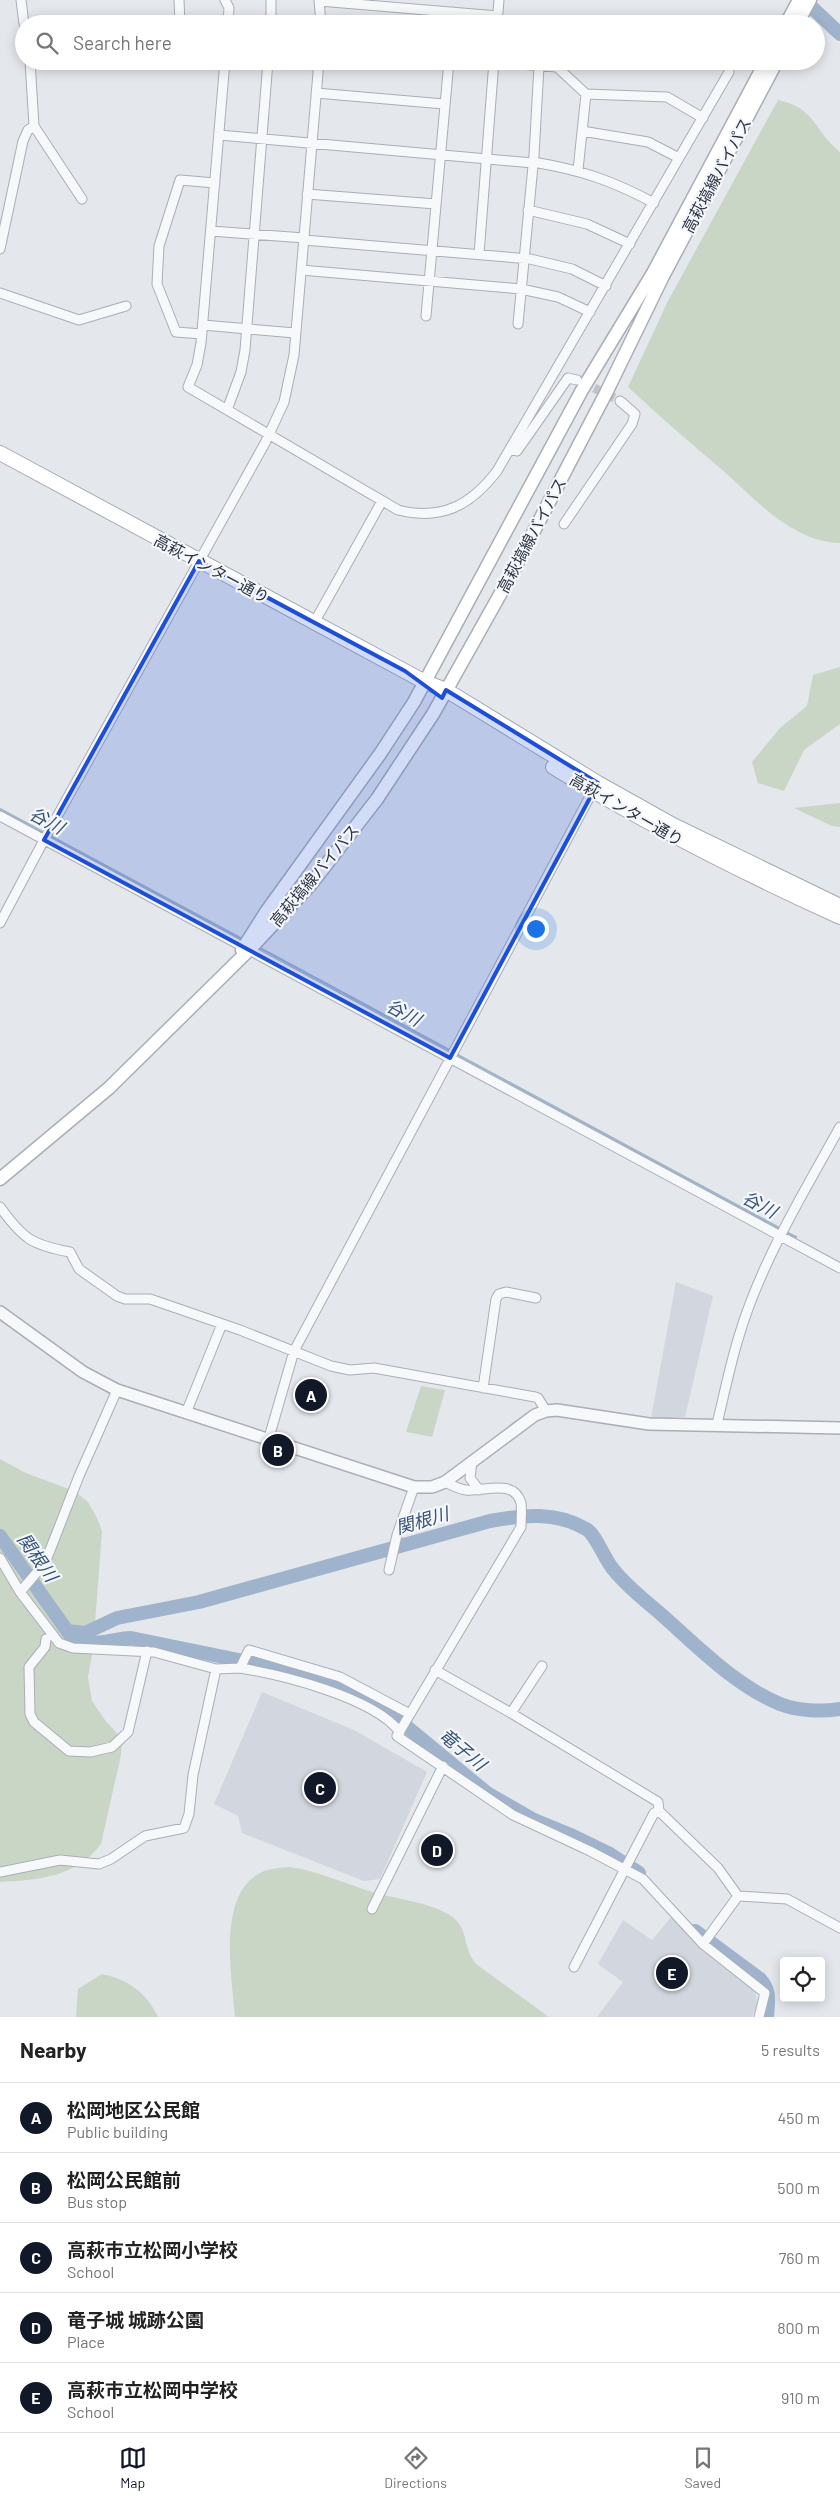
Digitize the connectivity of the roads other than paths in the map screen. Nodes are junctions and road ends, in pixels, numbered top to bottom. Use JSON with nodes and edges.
{"nodes":[{"id":1,"x":21,"y":0,"type":"edge"},
{"id":2,"x":179,"y":0,"type":"edge"},
{"id":3,"x":226,"y":0,"type":"edge"},
{"id":4,"x":271,"y":0,"type":"edge"},
{"id":5,"x":319,"y":0,"type":"edge"},
{"id":6,"x":499,"y":0,"type":"edge"},
{"id":7,"x":799,"y":0,"type":"edge"},
{"id":8,"x":810,"y":0,"type":"edge"},
{"id":9,"x":357,"y":2,"type":"edge"},
{"id":10,"x":453,"y":12,"type":"junction"},
{"id":11,"x":23,"y":15,"type":"edge"},
{"id":12,"x":180,"y":15,"type":"edge"},
{"id":13,"x":229,"y":15,"type":"edge"},
{"id":14,"x":271,"y":15,"type":"edge"},
{"id":15,"x":320,"y":15,"type":"edge"},
{"id":16,"x":453,"y":15,"type":"edge"},
{"id":17,"x":470,"y":15,"type":"edge"},
{"id":18,"x":498,"y":15,"type":"edge"},
{"id":19,"x":791,"y":15,"type":"edge"},
{"id":20,"x":802,"y":15,"type":"edge"},
{"id":21,"x":31,"y":70,"type":"edge"},
{"id":22,"x":224,"y":70,"type":"edge"},
{"id":23,"x":267,"y":70,"type":"edge"},
{"id":24,"x":318,"y":70,"type":"edge"},
{"id":25,"x":448,"y":70,"type":"edge"},
{"id":26,"x":493,"y":70,"type":"edge"},
{"id":27,"x":539,"y":70,"type":"edge"},
{"id":28,"x":560,"y":70,"type":"edge"},
{"id":29,"x":763,"y":70,"type":"edge"},
{"id":30,"x":770,"y":70,"type":"edge"},
{"id":31,"x":729,"y":72,"type":"dead end"},
{"id":32,"x":757,"y":87,"type":"junction"},
{"id":33,"x":316,"y":93,"type":"junction"},
{"id":34,"x":586,"y":94,"type":"junction"},
{"id":35,"x":444,"y":104,"type":"junction"},
{"id":36,"x":702,"y":118,"type":"junction"},
{"id":37,"x":34,"y":126,"type":"junction"},
{"id":38,"x":582,"y":131,"type":"junction"},
{"id":39,"x":219,"y":135,"type":"junction"},
{"id":40,"x":261,"y":139,"type":"junction"},
{"id":41,"x":312,"y":144,"type":"junction"},
{"id":42,"x":440,"y":155,"type":"junction"},
{"id":43,"x":679,"y":158,"type":"junction"},
{"id":44,"x":487,"y":159,"type":"junction"},
{"id":45,"x":533,"y":162,"type":"junction"},
{"id":46,"x":578,"y":170,"type":"junction"},
{"id":47,"x":215,"y":183,"type":"junction"},
{"id":48,"x":308,"y":194,"type":"junction"},
{"id":49,"x":82,"y":199,"type":"dead end"},
{"id":50,"x":654,"y":203,"type":"junction"},
{"id":51,"x":436,"y":204,"type":"junction"},
{"id":52,"x":528,"y":210,"type":"junction"},
{"id":53,"x":211,"y":231,"type":"junction"},
{"id":54,"x":253,"y":235,"type":"junction"},
{"id":55,"x":304,"y":239,"type":"junction"},
{"id":56,"x":630,"y":244,"type":"junction"},
{"id":57,"x":0,"y":249,"type":"edge"},
{"id":58,"x":432,"y":250,"type":"junction"},
{"id":59,"x":479,"y":254,"type":"junction"},
{"id":60,"x":524,"y":258,"type":"junction"},
{"id":61,"x":301,"y":270,"type":"junction"},
{"id":62,"x":429,"y":281,"type":"junction"},
{"id":63,"x":606,"y":286,"type":"junction"},
{"id":64,"x":521,"y":289,"type":"junction"},
{"id":65,"x":0,"y":293,"type":"edge"},
{"id":66,"x":126,"y":306,"type":"dead end"},
{"id":67,"x":590,"y":312,"type":"junction"},
{"id":68,"x":426,"y":316,"type":"dead end"},
{"id":69,"x":518,"y":324,"type":"dead end"},
{"id":70,"x":202,"y":330,"type":"junction"},
{"id":71,"x":246,"y":330,"type":"junction"},
{"id":72,"x":295,"y":333,"type":"junction"},
{"id":73,"x":577,"y":380,"type":"dead end"},
{"id":74,"x":620,"y":401,"type":"tunnel mouth"},
{"id":75,"x":228,"y":410,"type":"junction"},
{"id":76,"x":269,"y":434,"type":"junction"},
{"id":77,"x":510,"y":450,"type":"junction"},
{"id":78,"x":0,"y":453,"type":"edge"},
{"id":79,"x":382,"y":501,"type":"junction"},
{"id":80,"x":564,"y":524,"type":"dead end"},
{"id":81,"x":199,"y":561,"type":"junction"},
{"id":82,"x":314,"y":623,"type":"junction"},
{"id":83,"x":424,"y":682,"type":"junction"},
{"id":84,"x":444,"y":694,"type":"junction"},
{"id":85,"x":595,"y":787,"type":"junction"},
{"id":86,"x":0,"y":816,"type":"edge"},
{"id":87,"x":44,"y":840,"type":"junction"},
{"id":88,"x":840,"y":906,"type":"edge"},
{"id":89,"x":840,"y":917,"type":"edge"},
{"id":90,"x":0,"y":923,"type":"edge"},
{"id":91,"x":247,"y":948,"type":"junction"},
{"id":92,"x":450,"y":1058,"type":"junction"},
{"id":93,"x":840,"y":1127,"type":"edge"},
{"id":94,"x":0,"y":1179,"type":"edge"},
{"id":95,"x":0,"y":1207,"type":"edge"},
{"id":96,"x":780,"y":1237,"type":"junction"},
{"id":97,"x":840,"y":1268,"type":"edge"},
{"id":98,"x":536,"y":1298,"type":"dead end"},
{"id":99,"x":0,"y":1312,"type":"edge"},
{"id":100,"x":222,"y":1324,"type":"junction"},
{"id":101,"x":294,"y":1351,"type":"junction"},
{"id":102,"x":483,"y":1388,"type":"junction"},
{"id":103,"x":118,"y":1390,"type":"junction"},
{"id":104,"x":546,"y":1411,"type":"junction"},
{"id":105,"x":186,"y":1413,"type":"junction"},
{"id":106,"x":717,"y":1424,"type":"junction"},
{"id":107,"x":840,"y":1428,"type":"edge"},
{"id":108,"x":268,"y":1441,"type":"junction"},
{"id":109,"x":472,"y":1461,"type":"junction"},
{"id":110,"x":445,"y":1482,"type":"junction"},
{"id":111,"x":414,"y":1487,"type":"junction"},
{"id":112,"x":479,"y":1490,"type":"junction"},
{"id":113,"x":0,"y":1558,"type":"edge"},
{"id":114,"x":388,"y":1570,"type":"dead end"},
{"id":115,"x":20,"y":1592,"type":"junction"},
{"id":116,"x":46,"y":1639,"type":"dead end"},
{"id":117,"x":147,"y":1651,"type":"junction"},
{"id":118,"x":542,"y":1666,"type":"dead end"},
{"id":119,"x":240,"y":1668,"type":"junction"},
{"id":120,"x":216,"y":1669,"type":"junction"},
{"id":121,"x":435,"y":1670,"type":"junction"},
{"id":122,"x":511,"y":1713,"type":"junction"},
{"id":123,"x":409,"y":1716,"type":"junction"},
{"id":124,"x":400,"y":1732,"type":"junction"},
{"id":125,"x":443,"y":1766,"type":"junction"},
{"id":126,"x":659,"y":1810,"type":"junction"},
{"id":127,"x":626,"y":1870,"type":"junction"},
{"id":128,"x":0,"y":1872,"type":"edge"},
{"id":129,"x":738,"y":1896,"type":"junction"},
{"id":130,"x":372,"y":1909,"type":"dead end"},
{"id":131,"x":840,"y":1928,"type":"edge"},
{"id":132,"x":703,"y":1944,"type":"junction"},
{"id":133,"x":574,"y":1967,"type":"dead end"},
{"id":134,"x":759,"y":2017,"type":"edge"}],
"edges":[{"from":1,"to":11,"type":"street"},
{"from":2,"to":12,"type":"street"},
{"from":3,"to":13,"type":"street"},
{"from":4,"to":14,"type":"street"},
{"from":5,"to":9,"type":"street"},
{"from":5,"to":15,"type":"street"},
{"from":6,"to":18,"type":"street"},
{"from":7,"to":19,"type":"main road"},
{"from":8,"to":20,"type":"main road"},
{"from":9,"to":10,"type":"street"},
{"from":10,"to":16,"type":"street"},
{"from":10,"to":17,"type":"street"},
{"from":21,"to":37,"type":"street"},
{"from":22,"to":39,"type":"street"},
{"from":23,"to":40,"type":"street"},
{"from":24,"to":33,"type":"street"},
{"from":25,"to":35,"type":"street"},
{"from":26,"to":44,"type":"street"},
{"from":27,"to":45,"type":"street"},
{"from":28,"to":34,"type":"street"},
{"from":29,"to":32,"type":"main road","name":"高萩塙線バイパス"},
{"from":30,"to":32,"type":"main road","name":"高萩塙線バイパス"},
{"from":31,"to":36,"type":"street"},
{"from":32,"to":83,"type":"main road","name":"高萩塙線バイパス"},
{"from":32,"to":84,"type":"main road","name":"高萩塙線バイパス"},
{"from":33,"to":35,"type":"street"},
{"from":33,"to":41,"type":"street"},
{"from":34,"to":36,"type":"street"},
{"from":34,"to":38,"type":"street"},
{"from":35,"to":42,"type":"street"},
{"from":36,"to":43,"type":"street"},
{"from":37,"to":49,"type":"street"},
{"from":37,"to":57,"type":"street"},
{"from":38,"to":43,"type":"street"},
{"from":38,"to":46,"type":"street"},
{"from":39,"to":40,"type":"street"},
{"from":39,"to":47,"type":"street"},
{"from":40,"to":41,"type":"street"},
{"from":40,"to":54,"type":"street"},
{"from":41,"to":42,"type":"street"},
{"from":41,"to":48,"type":"street"},
{"from":42,"to":44,"type":"street"},
{"from":42,"to":51,"type":"street"},
{"from":43,"to":50,"type":"street"},
{"from":44,"to":45,"type":"street"},
{"from":44,"to":59,"type":"street"},
{"from":45,"to":46,"type":"street"},
{"from":45,"to":52,"type":"street"},
{"from":46,"to":50,"type":"street"},
{"from":47,"to":53,"type":"street"},
{"from":47,"to":70,"type":"street"},
{"from":48,"to":51,"type":"street"},
{"from":48,"to":55,"type":"street"},
{"from":50,"to":56,"type":"street"},
{"from":51,"to":58,"type":"street"},
{"from":52,"to":56,"type":"street"},
{"from":52,"to":60,"type":"street"},
{"from":53,"to":54,"type":"street"},
{"from":53,"to":70,"type":"street"},
{"from":54,"to":55,"type":"street"},
{"from":54,"to":71,"type":"street"},
{"from":55,"to":58,"type":"street"},
{"from":55,"to":61,"type":"street"},
{"from":56,"to":63,"type":"street"},
{"from":58,"to":59,"type":"street"},
{"from":58,"to":62,"type":"street"},
{"from":59,"to":60,"type":"street"},
{"from":60,"to":63,"type":"street"},
{"from":60,"to":64,"type":"street"},
{"from":61,"to":62,"type":"street"},
{"from":61,"to":72,"type":"street"},
{"from":62,"to":64,"type":"street"},
{"from":62,"to":68,"type":"street"},
{"from":63,"to":67,"type":"street"},
{"from":64,"to":67,"type":"street"},
{"from":64,"to":69,"type":"street"},
{"from":65,"to":66,"type":"street"},
{"from":67,"to":77,"type":"street"},
{"from":70,"to":71,"type":"street"},
{"from":70,"to":75,"type":"street"},
{"from":71,"to":72,"type":"street"},
{"from":71,"to":75,"type":"street"},
{"from":72,"to":76,"type":"street"},
{"from":73,"to":77,"type":"street"},
{"from":74,"to":80,"type":"street"},
{"from":75,"to":76,"type":"street"},
{"from":76,"to":79,"type":"street"},
{"from":76,"to":81,"type":"street"},
{"from":77,"to":79,"type":"street"},
{"from":78,"to":81,"type":"main road","name":"高萩インター通り"},
{"from":79,"to":82,"type":"street"},
{"from":81,"to":82,"type":"main road","name":"高萩インター通り"},
{"from":81,"to":87,"type":"street"},
{"from":82,"to":83,"type":"main road","name":"高萩インター通り"},
{"from":83,"to":84,"type":"main road","name":"高萩インター通り"},
{"from":83,"to":91,"type":"main road","name":"高萩塙線バイパス"},
{"from":84,"to":85,"type":"main road","name":"高萩インター通り"},
{"from":84,"to":91,"type":"main road","name":"高萩塙線バイパス"},
{"from":85,"to":88,"type":"main road","name":"高萩インター通り"},
{"from":85,"to":89,"type":"main road","name":"高萩インター通り"},
{"from":85,"to":92,"type":"street"},
{"from":86,"to":87,"type":"street"},
{"from":87,"to":90,"type":"street"},
{"from":87,"to":91,"type":"street"},
{"from":91,"to":92,"type":"street"},
{"from":91,"to":94,"type":"main road","name":"高萩塙線バイパス"},
{"from":92,"to":96,"type":"street"},
{"from":92,"to":101,"type":"street"},
{"from":93,"to":96,"type":"street"},
{"from":95,"to":100,"type":"street"},
{"from":96,"to":97,"type":"street"},
{"from":96,"to":106,"type":"street"},
{"from":98,"to":102,"type":"street"},
{"from":99,"to":103,"type":"street"},
{"from":100,"to":101,"type":"street"},
{"from":100,"to":105,"type":"street"},
{"from":101,"to":102,"type":"street"},
{"from":101,"to":108,"type":"street"},
{"from":102,"to":104,"type":"street"},
{"from":103,"to":105,"type":"street"},
{"from":103,"to":115,"type":"street"},
{"from":104,"to":106,"type":"street"},
{"from":104,"to":109,"type":"street"},
{"from":105,"to":108,"type":"street"},
{"from":106,"to":107,"type":"street"},
{"from":108,"to":111,"type":"street"},
{"from":109,"to":110,"type":"street"},
{"from":109,"to":112,"type":"street"},
{"from":110,"to":111,"type":"street"},
{"from":110,"to":112,"type":"street"},
{"from":111,"to":114,"type":"street"},
{"from":112,"to":121,"type":"street"},
{"from":113,"to":115,"type":"street"},
{"from":115,"to":117,"type":"street"},
{"from":116,"to":117,"type":"street"},
{"from":117,"to":120,"type":"street"},
{"from":118,"to":122,"type":"street"},
{"from":119,"to":120,"type":"street"},
{"from":119,"to":123,"type":"street"},
{"from":119,"to":124,"type":"street"},
{"from":120,"to":128,"type":"street"},
{"from":121,"to":122,"type":"street"},
{"from":121,"to":123,"type":"street"},
{"from":122,"to":126,"type":"street"},
{"from":123,"to":124,"type":"street"},
{"from":124,"to":125,"type":"street"},
{"from":125,"to":127,"type":"street"},
{"from":125,"to":130,"type":"street"},
{"from":126,"to":127,"type":"street"},
{"from":126,"to":129,"type":"street"},
{"from":127,"to":132,"type":"street"},
{"from":127,"to":133,"type":"street"},
{"from":129,"to":131,"type":"street"},
{"from":129,"to":132,"type":"street"},
{"from":132,"to":134,"type":"street"}]}
